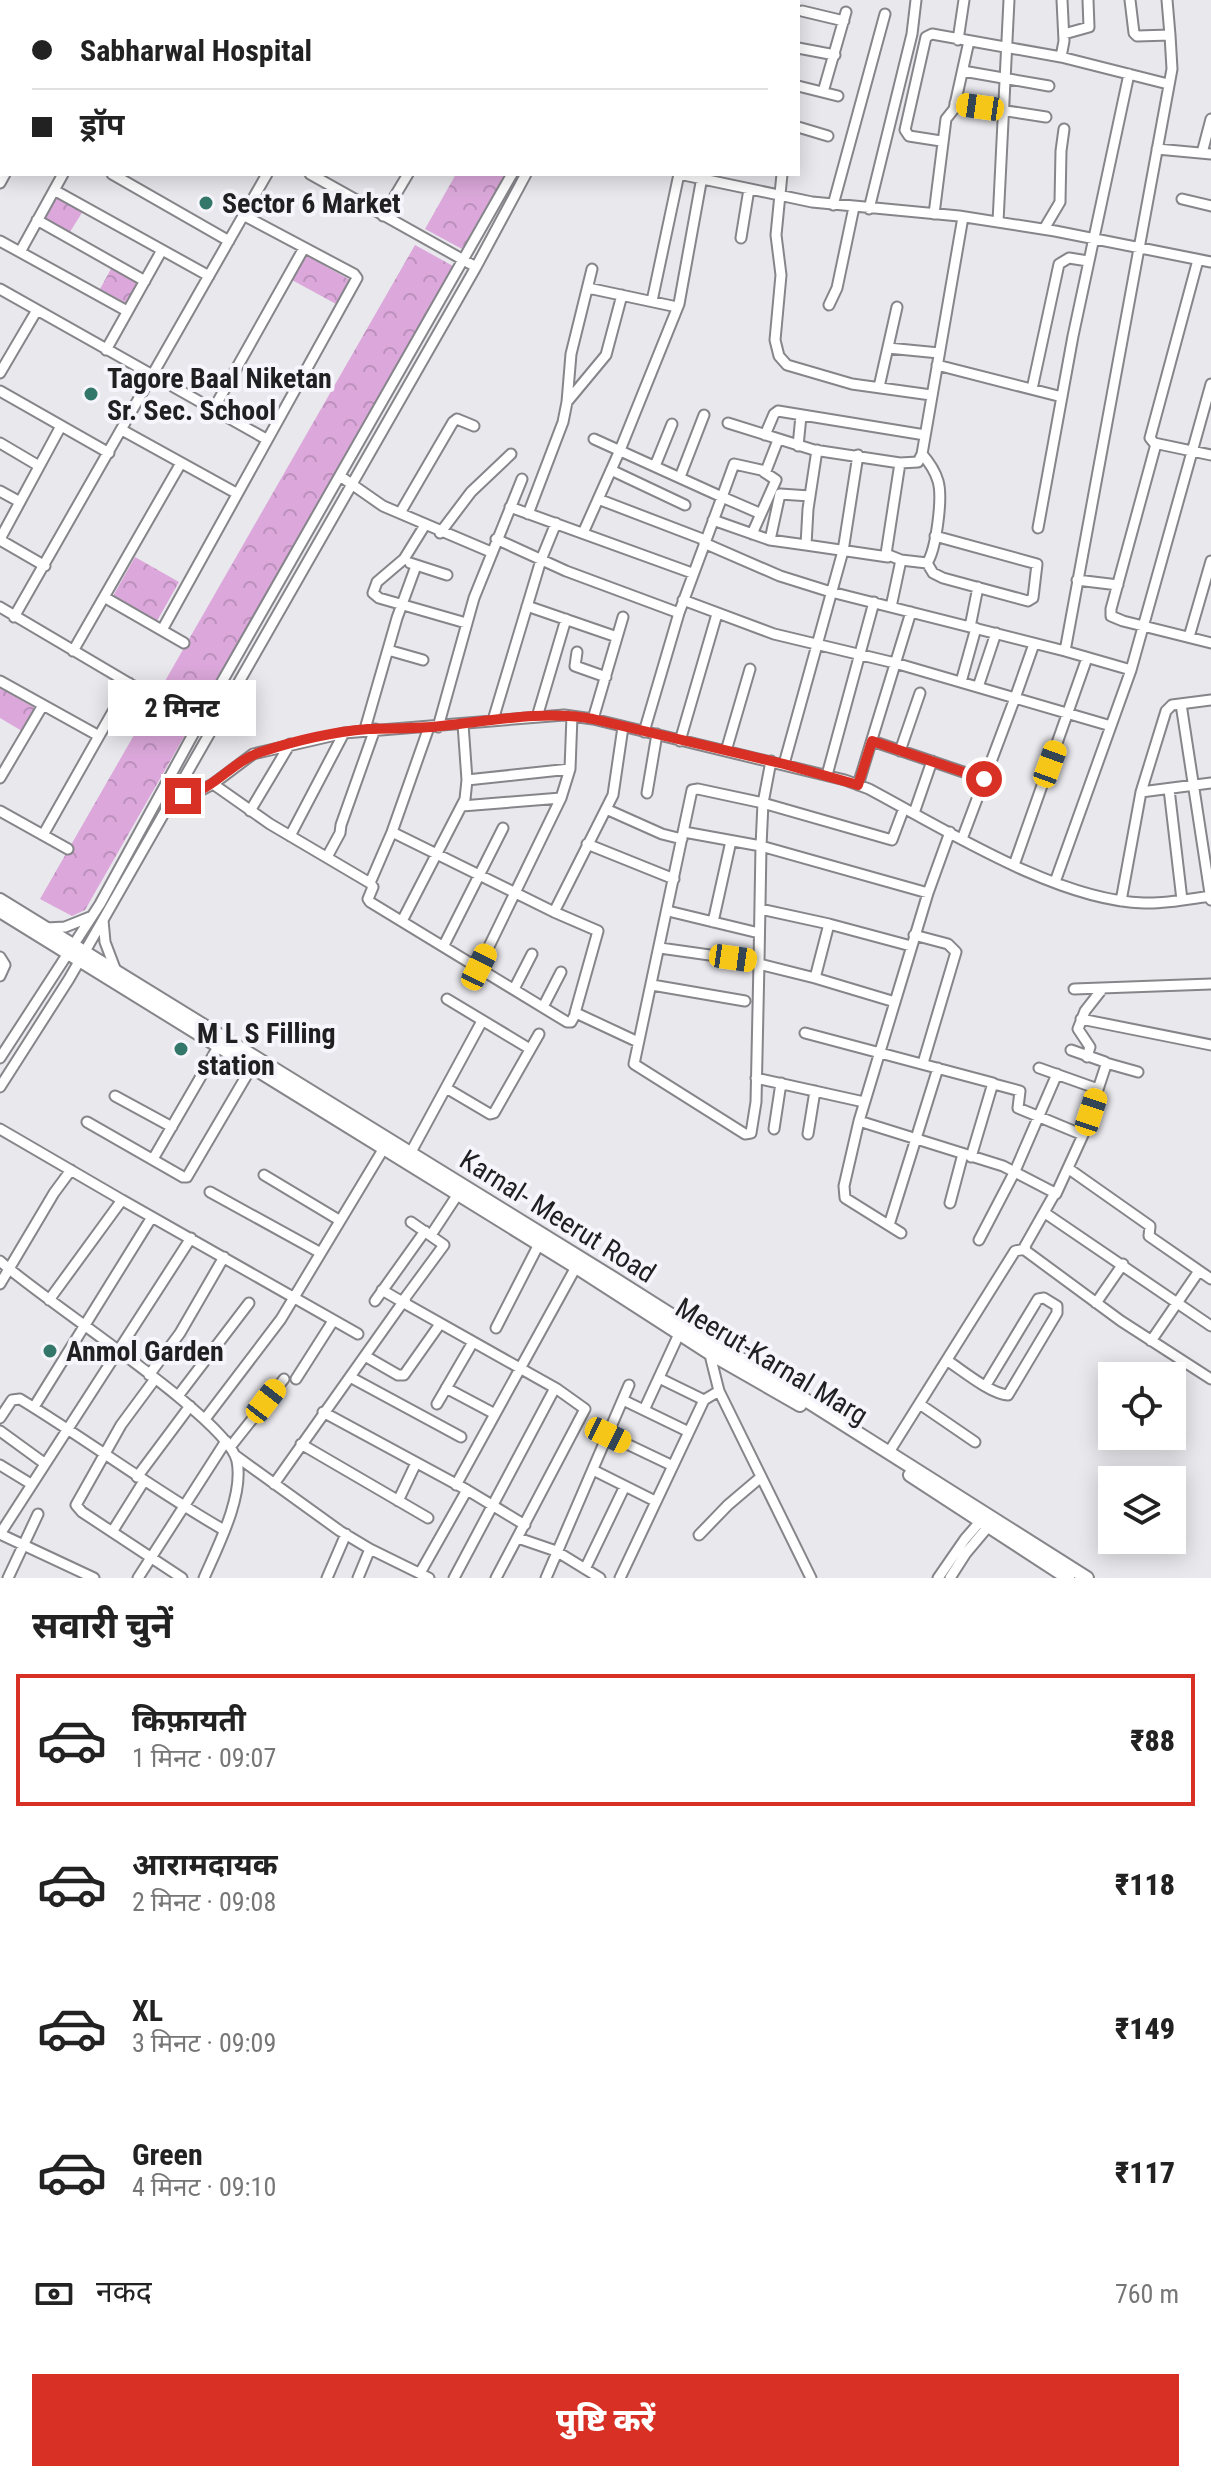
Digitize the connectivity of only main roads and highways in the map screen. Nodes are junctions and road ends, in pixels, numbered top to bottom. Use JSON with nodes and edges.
{"nodes":[{"id":1,"x":0,"y":900,"type":"edge"},
{"id":2,"x":0,"y":911,"type":"edge"},
{"id":3,"x":77,"y":953,"type":"junction"},
{"id":4,"x":715,"y":1349,"type":"junction"},
{"id":5,"x":988,"y":1520,"type":"junction"},
{"id":6,"x":1068,"y":1578,"type":"edge"},
{"id":7,"x":1087,"y":1578,"type":"edge"}],
"edges":[{"from":1,"to":3,"type":"highway","name":"Karnal- Meerut Road"},
{"from":2,"to":3,"type":"highway","name":"Meerut-Karnal Marg"},
{"from":3,"to":4,"type":"highway","name":"Karnal- Meerut Road"},
{"from":3,"to":4,"type":"highway","name":"Meerut-Karnal Marg"},
{"from":4,"to":5,"type":"highway","name":"Meerut-Karnal Marg"},
{"from":4,"to":5,"type":"highway","name":"Karnal- Meerut Road"},
{"from":5,"to":6,"type":"highway","name":"Meerut-Karnal Marg"},
{"from":5,"to":7,"type":"highway","name":"Karnal- Meerut Road"}]}
